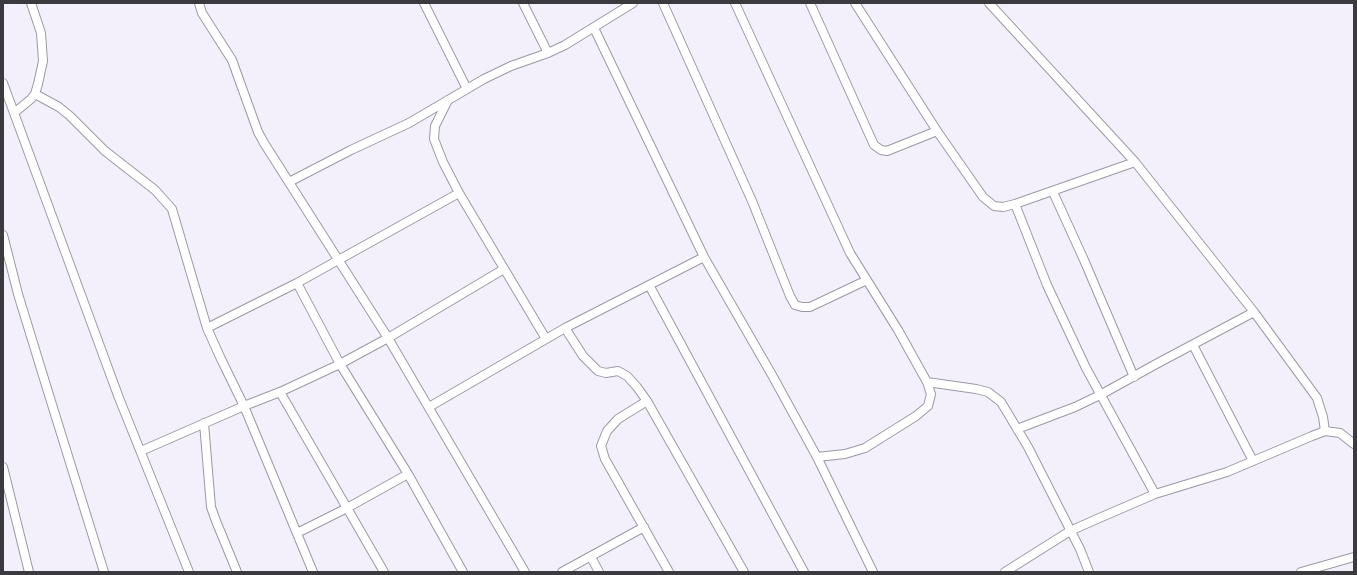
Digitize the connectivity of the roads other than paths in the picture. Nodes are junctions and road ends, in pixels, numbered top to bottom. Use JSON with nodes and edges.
{"nodes":[{"id":1,"x":31,"y":3,"type":"edge"},
{"id":2,"x":199,"y":3,"type":"edge"},
{"id":3,"x":424,"y":3,"type":"edge"},
{"id":4,"x":523,"y":3,"type":"edge"},
{"id":5,"x":633,"y":3,"type":"edge"},
{"id":6,"x":663,"y":3,"type":"edge"},
{"id":7,"x":735,"y":3,"type":"edge"},
{"id":8,"x":810,"y":3,"type":"edge"},
{"id":9,"x":855,"y":3,"type":"edge"},
{"id":10,"x":989,"y":3,"type":"edge"},
{"id":11,"x":594,"y":28,"type":"junction"},
{"id":12,"x":548,"y":53,"type":"junction"},
{"id":13,"x":3,"y":83,"type":"edge"},
{"id":14,"x":467,"y":89,"type":"junction"},
{"id":15,"x":35,"y":94,"type":"junction"},
{"id":16,"x":448,"y":100,"type":"junction"},
{"id":17,"x":14,"y":113,"type":"junction"},
{"id":18,"x":937,"y":131,"type":"junction"},
{"id":19,"x":1135,"y":162,"type":"junction"},
{"id":20,"x":289,"y":182,"type":"junction"},
{"id":21,"x":1052,"y":192,"type":"junction"},
{"id":22,"x":459,"y":193,"type":"junction"},
{"id":23,"x":1014,"y":204,"type":"junction"},
{"id":24,"x":3,"y":235,"type":"edge"},
{"id":25,"x":704,"y":257,"type":"junction"},
{"id":26,"x":338,"y":259,"type":"junction"},
{"id":27,"x":504,"y":269,"type":"junction"},
{"id":28,"x":867,"y":280,"type":"junction"},
{"id":29,"x":297,"y":283,"type":"junction"},
{"id":30,"x":649,"y":285,"type":"junction"},
{"id":31,"x":1254,"y":312,"type":"junction"},
{"id":32,"x":207,"y":328,"type":"junction"},
{"id":33,"x":565,"y":328,"type":"junction"},
{"id":34,"x":388,"y":338,"type":"junction"},
{"id":35,"x":546,"y":339,"type":"junction"},
{"id":36,"x":1193,"y":344,"type":"junction"},
{"id":37,"x":340,"y":364,"type":"junction"},
{"id":38,"x":1134,"y":376,"type":"junction"},
{"id":39,"x":927,"y":382,"type":"junction"},
{"id":40,"x":280,"y":392,"type":"junction"},
{"id":41,"x":1100,"y":395,"type":"junction"},
{"id":42,"x":647,"y":401,"type":"junction"},
{"id":43,"x":244,"y":406,"type":"junction"},
{"id":44,"x":429,"y":407,"type":"junction"},
{"id":45,"x":204,"y":423,"type":"junction"},
{"id":46,"x":1017,"y":428,"type":"junction"},
{"id":47,"x":1325,"y":431,"type":"junction"},
{"id":48,"x":1354,"y":444,"type":"edge"},
{"id":49,"x":141,"y":451,"type":"junction"},
{"id":50,"x":817,"y":456,"type":"junction"},
{"id":51,"x":1254,"y":461,"type":"junction"},
{"id":52,"x":3,"y":467,"type":"edge"},
{"id":53,"x":408,"y":474,"type":"junction"},
{"id":54,"x":6,"y":491,"type":"edge"},
{"id":55,"x":1155,"y":494,"type":"junction"},
{"id":56,"x":347,"y":508,"type":"junction"},
{"id":57,"x":644,"y":527,"type":"junction"},
{"id":58,"x":1070,"y":531,"type":"junction"},
{"id":59,"x":297,"y":533,"type":"junction"},
{"id":60,"x":591,"y":557,"type":"junction"},
{"id":61,"x":1354,"y":557,"type":"edge"},
{"id":62,"x":29,"y":572,"type":"edge"},
{"id":63,"x":104,"y":572,"type":"edge"},
{"id":64,"x":189,"y":572,"type":"edge"},
{"id":65,"x":237,"y":572,"type":"edge"},
{"id":66,"x":313,"y":572,"type":"edge"},
{"id":67,"x":384,"y":572,"type":"edge"},
{"id":68,"x":463,"y":572,"type":"edge"},
{"id":69,"x":525,"y":572,"type":"edge"},
{"id":70,"x":562,"y":572,"type":"edge"},
{"id":71,"x":599,"y":572,"type":"edge"},
{"id":72,"x":669,"y":572,"type":"edge"},
{"id":73,"x":744,"y":572,"type":"edge"},
{"id":74,"x":804,"y":572,"type":"edge"},
{"id":75,"x":872,"y":572,"type":"edge"},
{"id":76,"x":1005,"y":572,"type":"edge"},
{"id":77,"x":1089,"y":572,"type":"edge"},
{"id":78,"x":1301,"y":572,"type":"edge"}],
"edges":[{"from":1,"to":15,"type":"street"},
{"from":2,"to":20,"type":"street"},
{"from":3,"to":14,"type":"street"},
{"from":4,"to":12,"type":"street"},
{"from":5,"to":11,"type":"street"},
{"from":6,"to":28,"type":"street"},
{"from":7,"to":28,"type":"street"},
{"from":8,"to":18,"type":"street"},
{"from":9,"to":18,"type":"street"},
{"from":10,"to":19,"type":"street"},
{"from":11,"to":12,"type":"street"},
{"from":11,"to":25,"type":"street"},
{"from":12,"to":14,"type":"street"},
{"from":13,"to":17,"type":"street"},
{"from":14,"to":16,"type":"street"},
{"from":15,"to":17,"type":"street"},
{"from":15,"to":32,"type":"street"},
{"from":16,"to":20,"type":"street"},
{"from":16,"to":22,"type":"street"},
{"from":17,"to":49,"type":"street"},
{"from":18,"to":23,"type":"street"},
{"from":19,"to":21,"type":"street"},
{"from":19,"to":31,"type":"street"},
{"from":20,"to":26,"type":"street"},
{"from":21,"to":23,"type":"street"},
{"from":21,"to":38,"type":"street"},
{"from":22,"to":26,"type":"street"},
{"from":22,"to":27,"type":"street"},
{"from":23,"to":41,"type":"street"},
{"from":24,"to":63,"type":"street"},
{"from":25,"to":30,"type":"street"},
{"from":25,"to":50,"type":"street"},
{"from":26,"to":29,"type":"street"},
{"from":26,"to":34,"type":"street"},
{"from":27,"to":34,"type":"street"},
{"from":27,"to":35,"type":"street"},
{"from":28,"to":39,"type":"street"},
{"from":29,"to":32,"type":"street"},
{"from":29,"to":37,"type":"street"},
{"from":30,"to":33,"type":"street"},
{"from":30,"to":74,"type":"street"},
{"from":31,"to":36,"type":"street"},
{"from":31,"to":47,"type":"street"},
{"from":32,"to":43,"type":"street"},
{"from":33,"to":35,"type":"street"},
{"from":33,"to":42,"type":"street"},
{"from":34,"to":37,"type":"street"},
{"from":34,"to":44,"type":"street"},
{"from":35,"to":44,"type":"street"},
{"from":36,"to":38,"type":"street"},
{"from":36,"to":51,"type":"street"},
{"from":37,"to":40,"type":"street"},
{"from":37,"to":53,"type":"street"},
{"from":38,"to":41,"type":"street"},
{"from":39,"to":46,"type":"street"},
{"from":39,"to":50,"type":"street"},
{"from":40,"to":43,"type":"street"},
{"from":40,"to":56,"type":"street"},
{"from":41,"to":46,"type":"street"},
{"from":41,"to":55,"type":"street"},
{"from":42,"to":57,"type":"street"},
{"from":42,"to":73,"type":"street"},
{"from":43,"to":45,"type":"street"},
{"from":43,"to":59,"type":"street"},
{"from":44,"to":69,"type":"street"},
{"from":45,"to":49,"type":"street"},
{"from":45,"to":65,"type":"street"},
{"from":46,"to":58,"type":"street"},
{"from":47,"to":48,"type":"street"},
{"from":47,"to":51,"type":"street"},
{"from":49,"to":64,"type":"street"},
{"from":50,"to":75,"type":"street"},
{"from":51,"to":55,"type":"street"},
{"from":52,"to":54,"type":"street"},
{"from":53,"to":56,"type":"street"},
{"from":53,"to":68,"type":"street"},
{"from":54,"to":62,"type":"street"},
{"from":55,"to":58,"type":"street"},
{"from":56,"to":59,"type":"street"},
{"from":56,"to":67,"type":"street"},
{"from":57,"to":60,"type":"street"},
{"from":57,"to":72,"type":"street"},
{"from":58,"to":76,"type":"street"},
{"from":58,"to":77,"type":"street"},
{"from":59,"to":66,"type":"street"},
{"from":60,"to":70,"type":"street"},
{"from":60,"to":71,"type":"street"},
{"from":61,"to":78,"type":"street"}]}
